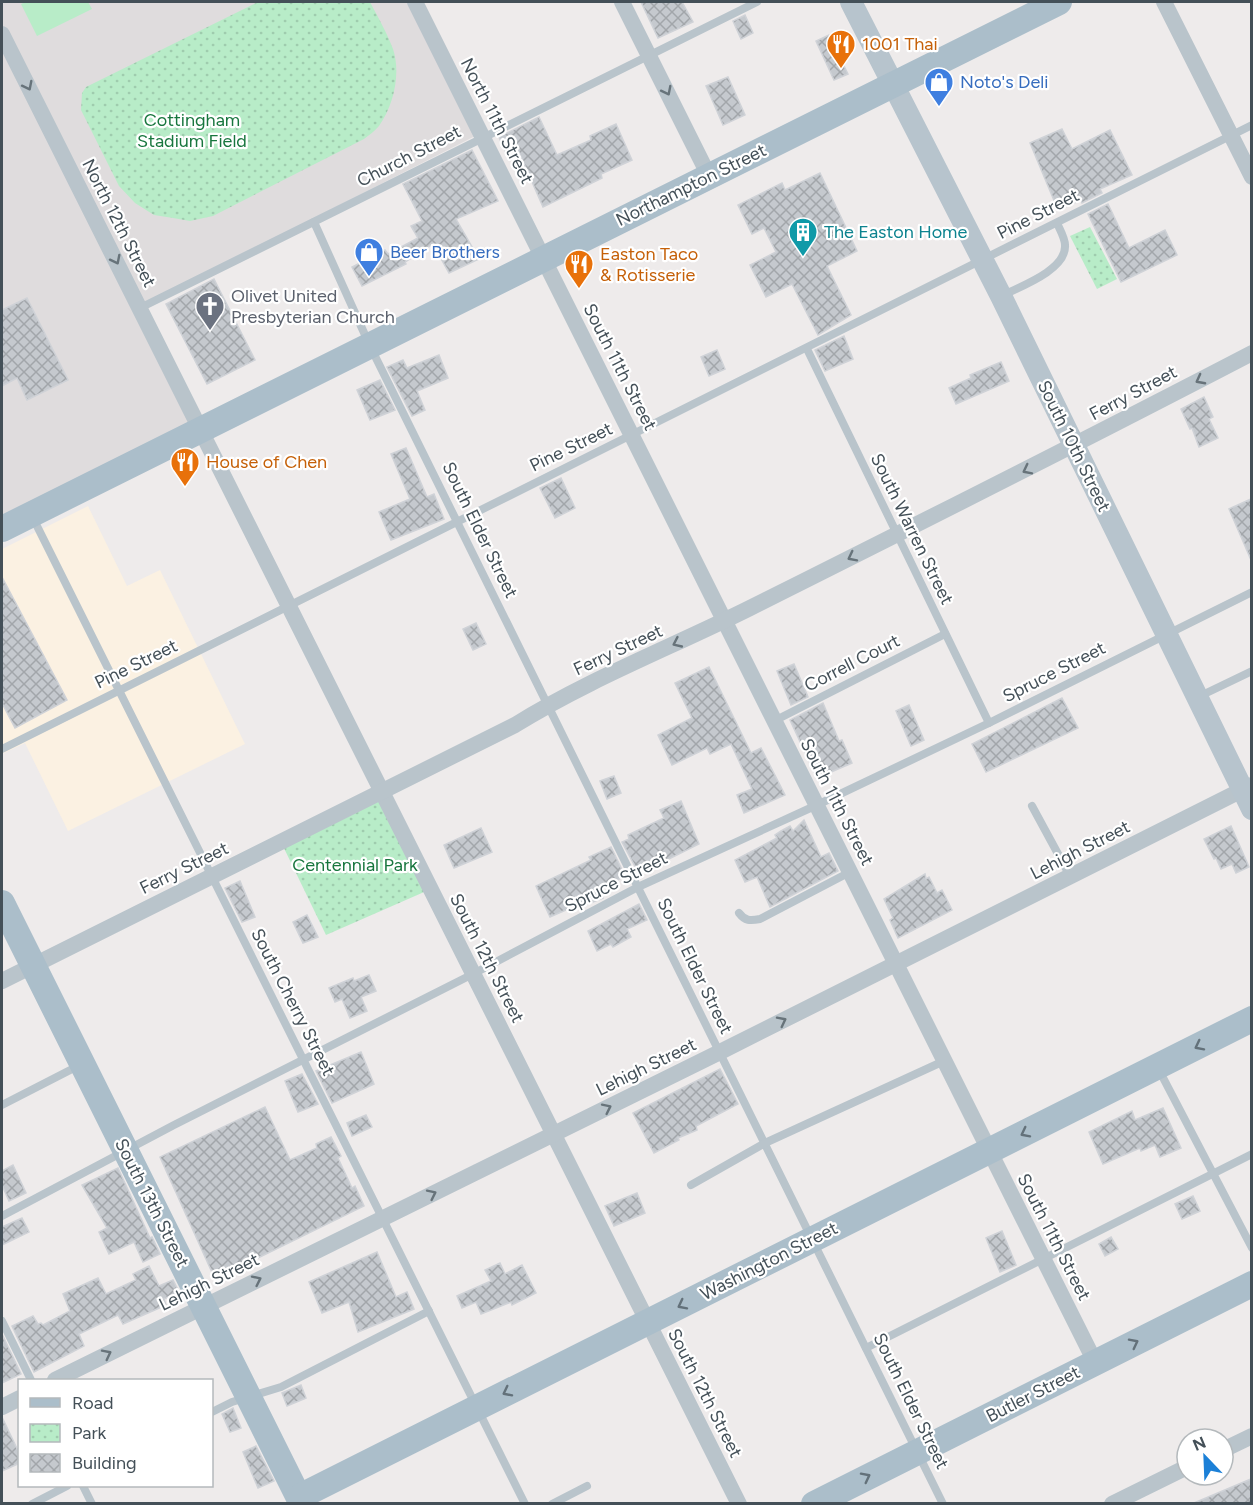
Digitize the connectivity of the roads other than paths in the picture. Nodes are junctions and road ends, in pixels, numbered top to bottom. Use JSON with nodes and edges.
{"nodes":[{"id":1,"x":415,"y":2,"type":"edge"},
{"id":2,"x":622,"y":2,"type":"edge"},
{"id":3,"x":757,"y":2,"type":"edge"},
{"id":4,"x":851,"y":2,"type":"edge"},
{"id":5,"x":1059,"y":2,"type":"edge"},
{"id":6,"x":1164,"y":2,"type":"edge"},
{"id":7,"x":2,"y":34,"type":"edge"},
{"id":8,"x":649,"y":55,"type":"junction"},
{"id":9,"x":892,"y":85,"type":"junction"},
{"id":10,"x":1251,"y":125,"type":"edge"},
{"id":11,"x":1231,"y":135,"type":"junction"},
{"id":12,"x":483,"y":138,"type":"junction"},
{"id":13,"x":709,"y":176,"type":"junction"},
{"id":14,"x":1251,"y":177,"type":"edge"},
{"id":15,"x":314,"y":222,"type":"junction"},
{"id":16,"x":1057,"y":223,"type":"junction"},
{"id":17,"x":544,"y":259,"type":"junction"},
{"id":18,"x":983,"y":260,"type":"junction"},
{"id":19,"x":1000,"y":296,"type":"junction"},
{"id":20,"x":140,"y":308,"type":"junction"},
{"id":21,"x":370,"y":346,"type":"junction"},
{"id":22,"x":807,"y":349,"type":"junction"},
{"id":23,"x":1251,"y":353,"type":"edge"},
{"id":24,"x":201,"y":430,"type":"junction"},
{"id":25,"x":632,"y":435,"type":"junction"},
{"id":26,"x":1073,"y":446,"type":"junction"},
{"id":27,"x":31,"y":515,"type":"junction"},
{"id":28,"x":456,"y":520,"type":"junction"},
{"id":29,"x":2,"y":529,"type":"edge"},
{"id":30,"x":897,"y":535,"type":"junction"},
{"id":31,"x":1251,"y":592,"type":"edge"},
{"id":32,"x":289,"y":606,"type":"junction"},
{"id":33,"x":725,"y":621,"type":"junction"},
{"id":34,"x":945,"y":634,"type":"junction"},
{"id":35,"x":1166,"y":634,"type":"junction"},
{"id":36,"x":1251,"y":671,"type":"edge"},
{"id":37,"x":119,"y":691,"type":"junction"},
{"id":38,"x":1198,"y":698,"type":"junction"},
{"id":39,"x":548,"y":705,"type":"junction"},
{"id":40,"x":774,"y":721,"type":"junction"},
{"id":41,"x":989,"y":723,"type":"junction"},
{"id":42,"x":2,"y":749,"type":"edge"},
{"id":43,"x":382,"y":792,"type":"junction"},
{"id":44,"x":1248,"y":795,"type":"edge"},
{"id":45,"x":817,"y":805,"type":"junction"},
{"id":46,"x":1032,"y":806,"type":"dead end"},
{"id":47,"x":850,"y":872,"type":"junction"},
{"id":48,"x":212,"y":876,"type":"junction"},
{"id":49,"x":1070,"y":876,"type":"junction"},
{"id":50,"x":638,"y":887,"type":"junction"},
{"id":51,"x":2,"y":903,"type":"edge"},
{"id":52,"x":739,"y":913,"type":"dead end"},
{"id":53,"x":896,"y":964,"type":"junction"},
{"id":54,"x":33,"y":965,"type":"junction"},
{"id":55,"x":473,"y":974,"type":"junction"},
{"id":56,"x":2,"y":981,"type":"edge"},
{"id":57,"x":1251,"y":1019,"type":"edge"},
{"id":58,"x":720,"y":1052,"type":"junction"},
{"id":59,"x":303,"y":1059,"type":"junction"},
{"id":60,"x":944,"y":1060,"type":"junction"},
{"id":61,"x":83,"y":1064,"type":"junction"},
{"id":62,"x":1158,"y":1066,"type":"junction"},
{"id":63,"x":2,"y":1105,"type":"edge"},
{"id":64,"x":554,"y":1135,"type":"junction"},
{"id":65,"x":765,"y":1143,"type":"junction"},
{"id":66,"x":125,"y":1151,"type":"junction"},
{"id":67,"x":989,"y":1151,"type":"junction"},
{"id":68,"x":1251,"y":1154,"type":"edge"},
{"id":69,"x":1213,"y":1173,"type":"junction"},
{"id":70,"x":691,"y":1185,"type":"dead end"},
{"id":71,"x":2,"y":1216,"type":"edge"},
{"id":72,"x":383,"y":1218,"type":"junction"},
{"id":73,"x":812,"y":1239,"type":"junction"},
{"id":74,"x":1251,"y":1248,"type":"edge"},
{"id":75,"x":1043,"y":1259,"type":"junction"},
{"id":76,"x":1251,"y":1284,"type":"edge"},
{"id":77,"x":204,"y":1306,"type":"junction"},
{"id":78,"x":429,"y":1311,"type":"junction"},
{"id":79,"x":2,"y":1321,"type":"edge"},
{"id":80,"x":648,"y":1322,"type":"junction"},
{"id":81,"x":866,"y":1348,"type":"junction"},
{"id":82,"x":1095,"y":1362,"type":"junction"},
{"id":83,"x":31,"y":1379,"type":"edge"},
{"id":84,"x":57,"y":1379,"type":"edge"},
{"id":85,"x":249,"y":1397,"type":"junction"},
{"id":86,"x":18,"y":1399,"type":"edge"},
{"id":87,"x":2,"y":1407,"type":"edge"},
{"id":88,"x":477,"y":1407,"type":"junction"},
{"id":89,"x":213,"y":1412,"type":"edge"},
{"id":90,"x":1251,"y":1436,"type":"edge"},
{"id":91,"x":1235,"y":1444,"type":"edge"},
{"id":92,"x":917,"y":1451,"type":"junction"},
{"id":93,"x":1175,"y":1473,"type":"edge"},
{"id":94,"x":587,"y":1486,"type":"dead end"},
{"id":95,"x":63,"y":1487,"type":"edge"},
{"id":96,"x":84,"y":1487,"type":"edge"},
{"id":97,"x":296,"y":1501,"type":"edge"},
{"id":98,"x":32,"y":1503,"type":"edge"},
{"id":99,"x":92,"y":1503,"type":"edge"},
{"id":100,"x":525,"y":1503,"type":"edge"},
{"id":101,"x":552,"y":1503,"type":"edge"},
{"id":102,"x":739,"y":1503,"type":"edge"},
{"id":103,"x":813,"y":1503,"type":"edge"},
{"id":104,"x":943,"y":1503,"type":"edge"},
{"id":105,"x":1112,"y":1503,"type":"edge"}],
"edges":[{"from":1,"to":12,"type":"street","name":"North 11th Street"},
{"from":2,"to":8,"type":"street"},
{"from":3,"to":8,"type":"lane","name":"Church Street"},
{"from":4,"to":9,"type":"street","name":"South 10th Street"},
{"from":5,"to":9,"type":"main road","name":"Northampton Street"},
{"from":6,"to":11,"type":"street"},
{"from":7,"to":20,"type":"street","name":"North 12th Street","one_way":true},
{"from":8,"to":12,"type":"lane","name":"Church Street"},
{"from":8,"to":13,"type":"street","one_way":true},
{"from":9,"to":13,"type":"main road","name":"Northampton Street"},
{"from":9,"to":18,"type":"street","name":"South 10th Street"},
{"from":10,"to":11,"type":"lane","name":"Pine Street"},
{"from":11,"to":14,"type":"street"},
{"from":11,"to":16,"type":"lane","name":"Pine Street"},
{"from":12,"to":15,"type":"lane","name":"Church Street"},
{"from":12,"to":17,"type":"street","name":"North 11th Street"},
{"from":13,"to":17,"type":"main road","name":"Northampton Street"},
{"from":15,"to":20,"type":"lane","name":"Church Street"},
{"from":15,"to":21,"type":"lane","name":"South Elder Street"},
{"from":16,"to":18,"type":"lane","name":"Pine Street"},
{"from":16,"to":19,"type":"lane"},
{"from":17,"to":21,"type":"main road","name":"Northampton Street"},
{"from":17,"to":25,"type":"street","name":"South 11th Street"},
{"from":18,"to":19,"type":"street","name":"South 10th Street"},
{"from":18,"to":22,"type":"lane","name":"Pine Street"},
{"from":19,"to":26,"type":"street","name":"South 10th Street"},
{"from":20,"to":24,"type":"street","name":"North 12th Street"},
{"from":21,"to":24,"type":"main road","name":"Northampton Street"},
{"from":21,"to":28,"type":"lane","name":"South Elder Street"},
{"from":22,"to":25,"type":"lane","name":"Pine Street"},
{"from":22,"to":30,"type":"lane","name":"South Warren Street"},
{"from":23,"to":26,"type":"street","name":"Ferry Street","one_way":true},
{"from":24,"to":27,"type":"main road","name":"Northampton Street"},
{"from":24,"to":32,"type":"street","name":"South 12th Street"},
{"from":25,"to":28,"type":"lane","name":"Pine Street"},
{"from":25,"to":33,"type":"street","name":"South 11th Street"},
{"from":26,"to":30,"type":"street","name":"Ferry Street","one_way":true},
{"from":26,"to":35,"type":"street","name":"South 10th Street"},
{"from":27,"to":29,"type":"main road","name":"Northampton Street"},
{"from":27,"to":37,"type":"lane","name":"South Cherry Street"},
{"from":28,"to":32,"type":"lane","name":"Pine Street"},
{"from":28,"to":39,"type":"lane","name":"South Elder Street"},
{"from":30,"to":33,"type":"street","name":"Ferry Street","one_way":true},
{"from":30,"to":34,"type":"lane","name":"South Warren Street"},
{"from":31,"to":35,"type":"lane","name":"Spruce Street"},
{"from":32,"to":37,"type":"lane","name":"Pine Street"},
{"from":32,"to":43,"type":"street","name":"South 12th Street"},
{"from":33,"to":39,"type":"street","name":"Ferry Street","one_way":true},
{"from":33,"to":40,"type":"street","name":"South 11th Street"},
{"from":34,"to":40,"type":"lane","name":"Correll Court"},
{"from":34,"to":41,"type":"lane","name":"South Warren Street"},
{"from":35,"to":38,"type":"street","name":"South 10th Street"},
{"from":35,"to":41,"type":"lane","name":"Spruce Street"},
{"from":36,"to":38,"type":"lane"},
{"from":37,"to":42,"type":"lane","name":"Pine Street"},
{"from":37,"to":48,"type":"lane","name":"South Cherry Street"},
{"from":38,"to":44,"type":"street","name":"South 10th Street"},
{"from":39,"to":43,"type":"street","name":"Ferry Street"},
{"from":39,"to":50,"type":"lane","name":"South Elder Street"},
{"from":40,"to":45,"type":"street","name":"South 11th Street"},
{"from":41,"to":45,"type":"lane","name":"Spruce Street"},
{"from":43,"to":48,"type":"street","name":"Ferry Street"},
{"from":43,"to":55,"type":"street","name":"South 12th Street"},
{"from":44,"to":49,"type":"street","name":"Lehigh Street"},
{"from":45,"to":47,"type":"street","name":"South 11th Street"},
{"from":45,"to":50,"type":"lane","name":"Spruce Street"},
{"from":46,"to":49,"type":"lane"},
{"from":47,"to":52,"type":"lane"},
{"from":47,"to":53,"type":"street","name":"South 11th Street"},
{"from":48,"to":54,"type":"street","name":"Ferry Street"},
{"from":48,"to":59,"type":"lane","name":"South Cherry Street"},
{"from":49,"to":53,"type":"street","name":"Lehigh Street"},
{"from":50,"to":55,"type":"lane","name":"Spruce Street"},
{"from":50,"to":58,"type":"lane","name":"South Elder Street"},
{"from":51,"to":54,"type":"main road","name":"South 13th Street"},
{"from":58,"to":53,"type":"street","name":"Lehigh Street","one_way":true},
{"from":53,"to":60,"type":"street","name":"South 11th Street"},
{"from":54,"to":56,"type":"street","name":"Ferry Street"},
{"from":54,"to":61,"type":"main road","name":"South 13th Street"},
{"from":55,"to":59,"type":"lane","name":"Spruce Street"},
{"from":55,"to":64,"type":"street","name":"South 12th Street"},
{"from":57,"to":62,"type":"main road","name":"Washington Street","one_way":true},
{"from":64,"to":58,"type":"street","name":"Lehigh Street","one_way":true},
{"from":58,"to":65,"type":"lane","name":"South Elder Street"},
{"from":59,"to":66,"type":"lane","name":"Spruce Street"},
{"from":59,"to":72,"type":"lane","name":"South Cherry Street"},
{"from":60,"to":65,"type":"lane"},
{"from":60,"to":67,"type":"street","name":"South 11th Street"},
{"from":61,"to":63,"type":"lane"},
{"from":61,"to":66,"type":"main road","name":"South 13th Street"},
{"from":62,"to":67,"type":"main road","name":"Washington Street","one_way":true},
{"from":62,"to":69,"type":"lane"},
{"from":72,"to":64,"type":"street","name":"Lehigh Street","one_way":true},
{"from":64,"to":80,"type":"street","name":"South 12th Street"},
{"from":65,"to":70,"type":"lane"},
{"from":65,"to":73,"type":"lane","name":"South Elder Street"},
{"from":66,"to":71,"type":"lane","name":"Spruce Street"},
{"from":66,"to":77,"type":"main road","name":"South 13th Street"},
{"from":67,"to":73,"type":"main road","name":"Washington Street"},
{"from":67,"to":75,"type":"street","name":"South 11th Street"},
{"from":68,"to":69,"type":"lane"},
{"from":69,"to":74,"type":"lane"},
{"from":69,"to":75,"type":"lane"},
{"from":77,"to":72,"type":"street","name":"Lehigh Street","one_way":true},
{"from":72,"to":78,"type":"lane","name":"South Cherry Street"},
{"from":73,"to":80,"type":"main road","name":"Washington Street","one_way":true},
{"from":73,"to":81,"type":"lane","name":"South Elder Street"},
{"from":75,"to":81,"type":"lane"},
{"from":75,"to":82,"type":"street","name":"South 11th Street"},
{"from":82,"to":76,"type":"main road","name":"Butler Street","one_way":true},
{"from":84,"to":77,"type":"street","name":"Lehigh Street","one_way":true},
{"from":77,"to":85,"type":"main road","name":"South 13th Street"},
{"from":78,"to":85,"type":"lane"},
{"from":78,"to":88,"type":"lane","name":"South Cherry Street"},
{"from":79,"to":83,"type":"lane"},
{"from":80,"to":88,"type":"main road","name":"Washington Street","one_way":true},
{"from":80,"to":102,"type":"street","name":"South 12th Street"},
{"from":81,"to":92,"type":"lane","name":"South Elder Street"},
{"from":82,"to":92,"type":"main road","name":"Butler Street"},
{"from":85,"to":89,"type":"lane"},
{"from":85,"to":97,"type":"main road","name":"South 13th Street"},
{"from":86,"to":87,"type":"street"},
{"from":88,"to":97,"type":"main road","name":"Washington Street"},
{"from":88,"to":100,"type":"lane","name":"South Cherry Street"},
{"from":90,"to":91,"type":"street"},
{"from":103,"to":92,"type":"main road","name":"Butler Street","one_way":true},
{"from":92,"to":104,"type":"lane","name":"South Elder Street"},
{"from":93,"to":105,"type":"street"},
{"from":94,"to":101,"type":"lane"},
{"from":95,"to":98,"type":"lane"},
{"from":96,"to":99,"type":"lane"}]}
